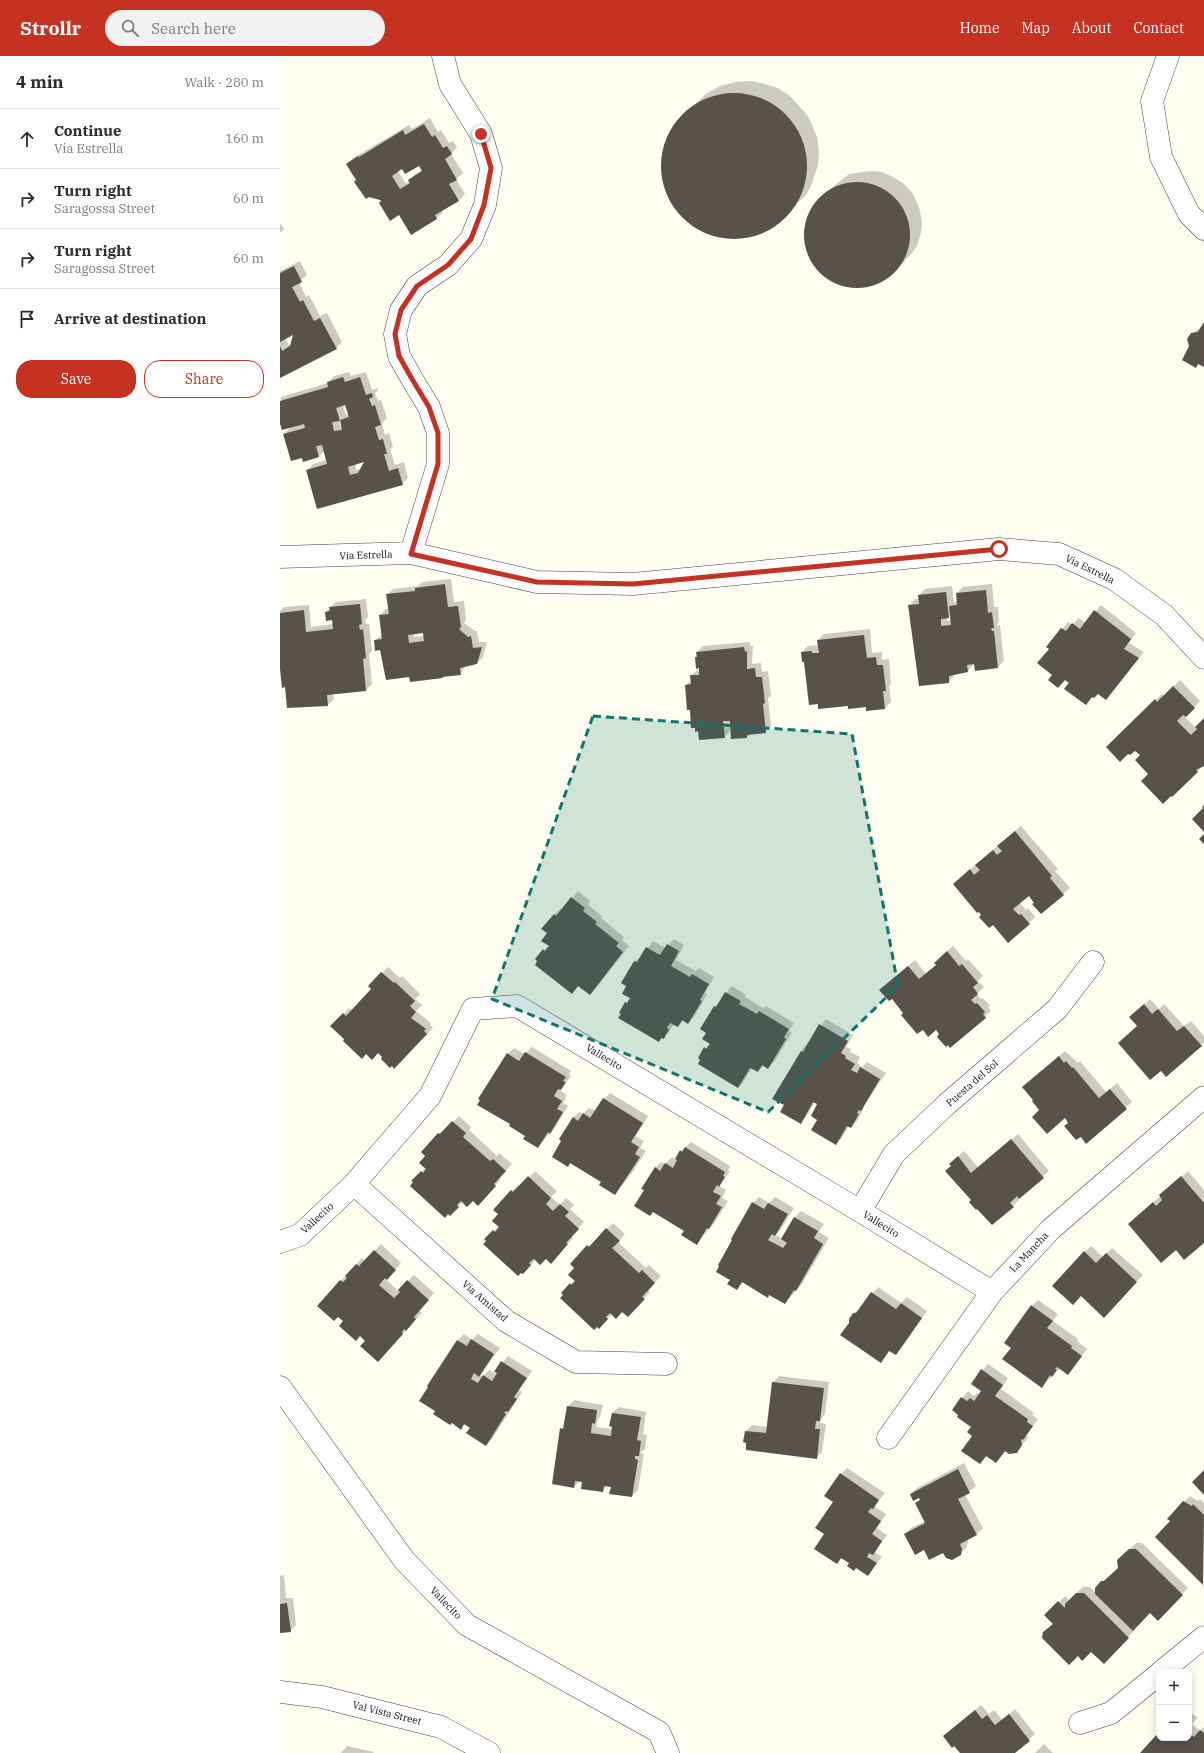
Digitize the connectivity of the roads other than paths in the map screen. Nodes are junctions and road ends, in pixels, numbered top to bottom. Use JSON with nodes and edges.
{"nodes":[{"id":1,"x":443,"y":56,"type":"edge"},
{"id":2,"x":1168,"y":56,"type":"edge"},
{"id":3,"x":1204,"y":228,"type":"edge"},
{"id":4,"x":411,"y":554,"type":"junction"},
{"id":5,"x":280,"y":557,"type":"edge"},
{"id":6,"x":1204,"y":658,"type":"edge"},
{"id":7,"x":1093,"y":962,"type":"dead end"},
{"id":8,"x":1204,"y":1097,"type":"edge"},
{"id":9,"x":354,"y":1184,"type":"junction"},
{"id":10,"x":860,"y":1211,"type":"junction"},
{"id":11,"x":280,"y":1242,"type":"edge"},
{"id":12,"x":992,"y":1292,"type":"junction"},
{"id":13,"x":666,"y":1364,"type":"dead end"},
{"id":14,"x":280,"y":1387,"type":"edge"},
{"id":15,"x":888,"y":1438,"type":"dead end"},
{"id":16,"x":1204,"y":1637,"type":"edge"},
{"id":17,"x":1165,"y":1669,"type":"edge"},
{"id":18,"x":1156,"y":1676,"type":"edge"},
{"id":19,"x":280,"y":1692,"type":"edge"},
{"id":20,"x":1080,"y":1723,"type":"dead end"},
{"id":21,"x":489,"y":1753,"type":"edge"},
{"id":22,"x":668,"y":1753,"type":"edge"}],
"edges":[{"from":1,"to":4,"type":"street"},
{"from":2,"to":3,"type":"street"},
{"from":4,"to":5,"type":"street","name":"Via Estrella"},
{"from":4,"to":6,"type":"street","name":"Via Estrella"},
{"from":7,"to":10,"type":"street","name":"Puesta del Sol"},
{"from":8,"to":12,"type":"street","name":"La Mancha"},
{"from":9,"to":10,"type":"street","name":"Vallecito"},
{"from":9,"to":11,"type":"street","name":"Vallecito"},
{"from":9,"to":13,"type":"street","name":"Via Amistad"},
{"from":10,"to":12,"type":"street","name":"Vallecito"},
{"from":12,"to":15,"type":"street","name":"La Mancha"},
{"from":14,"to":22,"type":"street","name":"Vallecito"},
{"from":16,"to":17,"type":"street"},
{"from":18,"to":20,"type":"street"},
{"from":19,"to":21,"type":"street","name":"Val Vista Street"}]}
